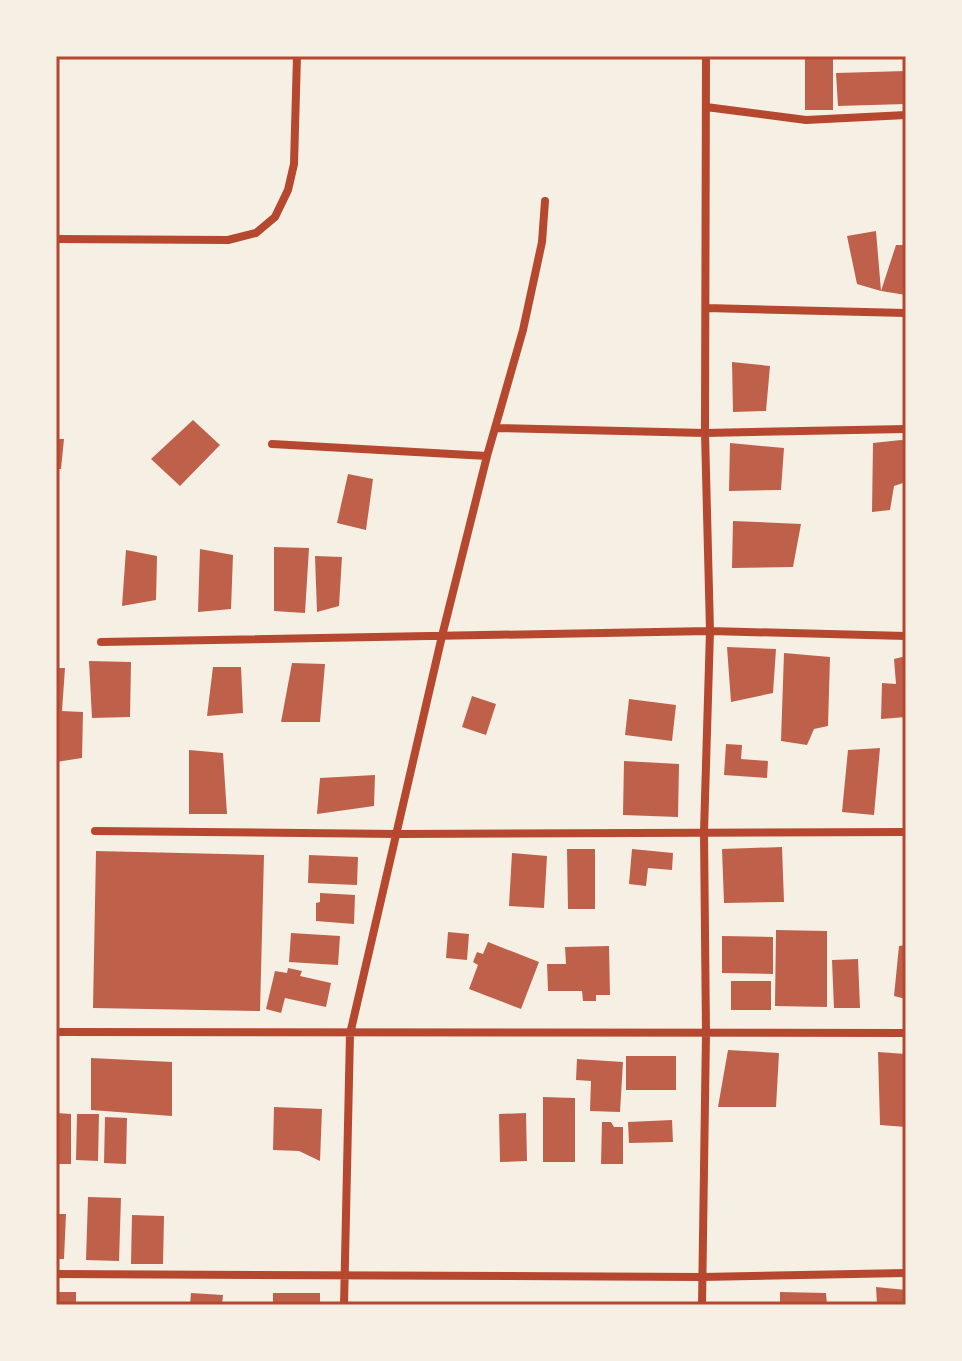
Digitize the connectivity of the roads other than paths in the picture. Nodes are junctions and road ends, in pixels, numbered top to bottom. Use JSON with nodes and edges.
{"nodes":[{"id":1,"x":297,"y":56,"type":"edge"},
{"id":2,"x":706,"y":56,"type":"edge"},
{"id":3,"x":706,"y":107,"type":"junction"},
{"id":4,"x":906,"y":115,"type":"edge"},
{"id":5,"x":545,"y":201,"type":"dead end"},
{"id":6,"x":56,"y":239,"type":"edge"},
{"id":7,"x":706,"y":308,"type":"junction"},
{"id":8,"x":906,"y":313,"type":"edge"},
{"id":9,"x":495,"y":428,"type":"junction"},
{"id":10,"x":906,"y":429,"type":"edge"},
{"id":11,"x":705,"y":433,"type":"junction"},
{"id":12,"x":272,"y":444,"type":"dead end"},
{"id":13,"x":487,"y":456,"type":"junction"},
{"id":14,"x":710,"y":631,"type":"junction"},
{"id":15,"x":442,"y":636,"type":"junction"},
{"id":16,"x":906,"y":636,"type":"edge"},
{"id":17,"x":101,"y":642,"type":"dead end"},
{"id":18,"x":95,"y":831,"type":"dead end"},
{"id":19,"x":704,"y":832,"type":"junction"},
{"id":20,"x":906,"y":832,"type":"edge"},
{"id":21,"x":398,"y":834,"type":"junction"},
{"id":22,"x":56,"y":1032,"type":"edge"},
{"id":23,"x":706,"y":1033,"type":"junction"},
{"id":24,"x":906,"y":1033,"type":"edge"},
{"id":25,"x":350,"y":1034,"type":"junction"},
{"id":26,"x":906,"y":1273,"type":"edge"},
{"id":27,"x":56,"y":1274,"type":"edge"},
{"id":28,"x":344,"y":1275,"type":"junction"},
{"id":29,"x":702,"y":1277,"type":"junction"},
{"id":30,"x":344,"y":1305,"type":"edge"},
{"id":31,"x":702,"y":1305,"type":"edge"}],
"edges":[{"from":1,"to":6,"type":"street"},
{"from":2,"to":3,"type":"street"},
{"from":3,"to":4,"type":"street"},
{"from":3,"to":7,"type":"street"},
{"from":5,"to":9,"type":"street"},
{"from":7,"to":8,"type":"street"},
{"from":7,"to":11,"type":"street"},
{"from":9,"to":11,"type":"street"},
{"from":9,"to":13,"type":"street"},
{"from":10,"to":11,"type":"street"},
{"from":11,"to":14,"type":"street"},
{"from":12,"to":13,"type":"street"},
{"from":13,"to":15,"type":"street"},
{"from":14,"to":15,"type":"street"},
{"from":14,"to":16,"type":"street"},
{"from":14,"to":19,"type":"street"},
{"from":15,"to":17,"type":"street"},
{"from":15,"to":21,"type":"street"},
{"from":18,"to":21,"type":"street"},
{"from":19,"to":20,"type":"street"},
{"from":19,"to":21,"type":"street"},
{"from":19,"to":23,"type":"street"},
{"from":21,"to":25,"type":"street"},
{"from":22,"to":25,"type":"street"},
{"from":23,"to":24,"type":"street"},
{"from":23,"to":25,"type":"street"},
{"from":23,"to":29,"type":"street"},
{"from":25,"to":28,"type":"street"},
{"from":26,"to":29,"type":"street"},
{"from":27,"to":28,"type":"street"},
{"from":28,"to":29,"type":"street"},
{"from":28,"to":30,"type":"street"},
{"from":29,"to":31,"type":"street"}]}
